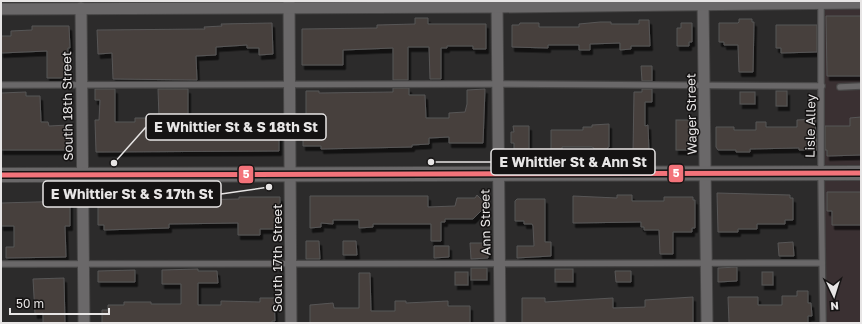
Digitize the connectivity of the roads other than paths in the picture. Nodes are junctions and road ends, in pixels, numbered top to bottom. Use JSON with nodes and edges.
{"nodes":[{"id":1,"x":703,"y":2,"type":"edge"},
{"id":2,"x":821,"y":2,"type":"edge"},
{"id":3,"x":861,"y":3,"type":"edge"},
{"id":4,"x":289,"y":4,"type":"edge"},
{"id":5,"x":497,"y":4,"type":"edge"},
{"id":6,"x":6,"y":6,"type":"edge"},
{"id":7,"x":81,"y":8,"type":"junction"},
{"id":8,"x":290,"y":84,"type":"junction"},
{"id":9,"x":498,"y":84,"type":"junction"},
{"id":10,"x":1,"y":85,"type":"edge"},
{"id":11,"x":81,"y":85,"type":"junction"},
{"id":12,"x":705,"y":85,"type":"junction"},
{"id":13,"x":822,"y":86,"type":"junction"},
{"id":14,"x":861,"y":86,"type":"edge"},
{"id":15,"x":840,"y":87,"type":"dead end"},
{"id":16,"x":861,"y":173,"type":"edge"},
{"id":17,"x":290,"y":174,"type":"junction"},
{"id":18,"x":498,"y":174,"type":"junction"},
{"id":19,"x":706,"y":174,"type":"junction"},
{"id":20,"x":821,"y":174,"type":"junction"},
{"id":21,"x":1,"y":175,"type":"edge"},
{"id":22,"x":82,"y":175,"type":"junction"},
{"id":23,"x":292,"y":262,"type":"junction"},
{"id":24,"x":706,"y":262,"type":"junction"},
{"id":25,"x":83,"y":263,"type":"junction"},
{"id":26,"x":499,"y":263,"type":"junction"},
{"id":27,"x":822,"y":263,"type":"junction"},
{"id":28,"x":1,"y":264,"type":"edge"},
{"id":29,"x":84,"y":323,"type":"edge"},
{"id":30,"x":291,"y":323,"type":"edge"},
{"id":31,"x":500,"y":323,"type":"edge"},
{"id":32,"x":707,"y":323,"type":"edge"},
{"id":33,"x":823,"y":323,"type":"edge"}],
"edges":[{"from":1,"to":2,"type":"street"},
{"from":1,"to":5,"type":"street"},
{"from":1,"to":12,"type":"street","name":"Wager Street"},
{"from":2,"to":3,"type":"street"},
{"from":2,"to":13,"type":"lane","name":"Lisle Alley"},
{"from":4,"to":5,"type":"street"},
{"from":4,"to":7,"type":"street"},
{"from":4,"to":8,"type":"street","name":"South 17th Street"},
{"from":5,"to":9,"type":"street","name":"Ann Street"},
{"from":6,"to":7,"type":"street"},
{"from":7,"to":11,"type":"street","name":"South 18th Street"},
{"from":8,"to":9,"type":"lane"},
{"from":8,"to":11,"type":"lane"},
{"from":8,"to":17,"type":"street","name":"South 17th Street"},
{"from":9,"to":12,"type":"lane"},
{"from":9,"to":18,"type":"street","name":"Ann Street"},
{"from":10,"to":11,"type":"lane"},
{"from":11,"to":22,"type":"street","name":"South 18th Street"},
{"from":12,"to":13,"type":"lane"},
{"from":12,"to":19,"type":"street","name":"Wager Street"},
{"from":13,"to":20,"type":"lane","name":"Lisle Alley"},
{"from":14,"to":15,"type":"lane"},
{"from":16,"to":20,"type":"street"},
{"from":17,"to":18,"type":"street"},
{"from":17,"to":22,"type":"street"},
{"from":17,"to":23,"type":"street","name":"South 17th Street"},
{"from":18,"to":19,"type":"street"},
{"from":18,"to":26,"type":"street","name":"Ann Street"},
{"from":19,"to":20,"type":"street"},
{"from":19,"to":24,"type":"street","name":"Wager Street"},
{"from":20,"to":27,"type":"lane","name":"Lisle Alley"},
{"from":21,"to":22,"type":"street"},
{"from":22,"to":25,"type":"street","name":"South 18th Street"},
{"from":23,"to":25,"type":"lane"},
{"from":23,"to":26,"type":"lane"},
{"from":23,"to":30,"type":"street","name":"South 17th Street"},
{"from":24,"to":26,"type":"lane"},
{"from":24,"to":27,"type":"lane"},
{"from":24,"to":32,"type":"street","name":"Wager Street"},
{"from":25,"to":28,"type":"lane"},
{"from":25,"to":29,"type":"street","name":"South 18th Street"},
{"from":26,"to":31,"type":"street","name":"Ann Street"},
{"from":27,"to":33,"type":"lane","name":"Lisle Alley"}]}
